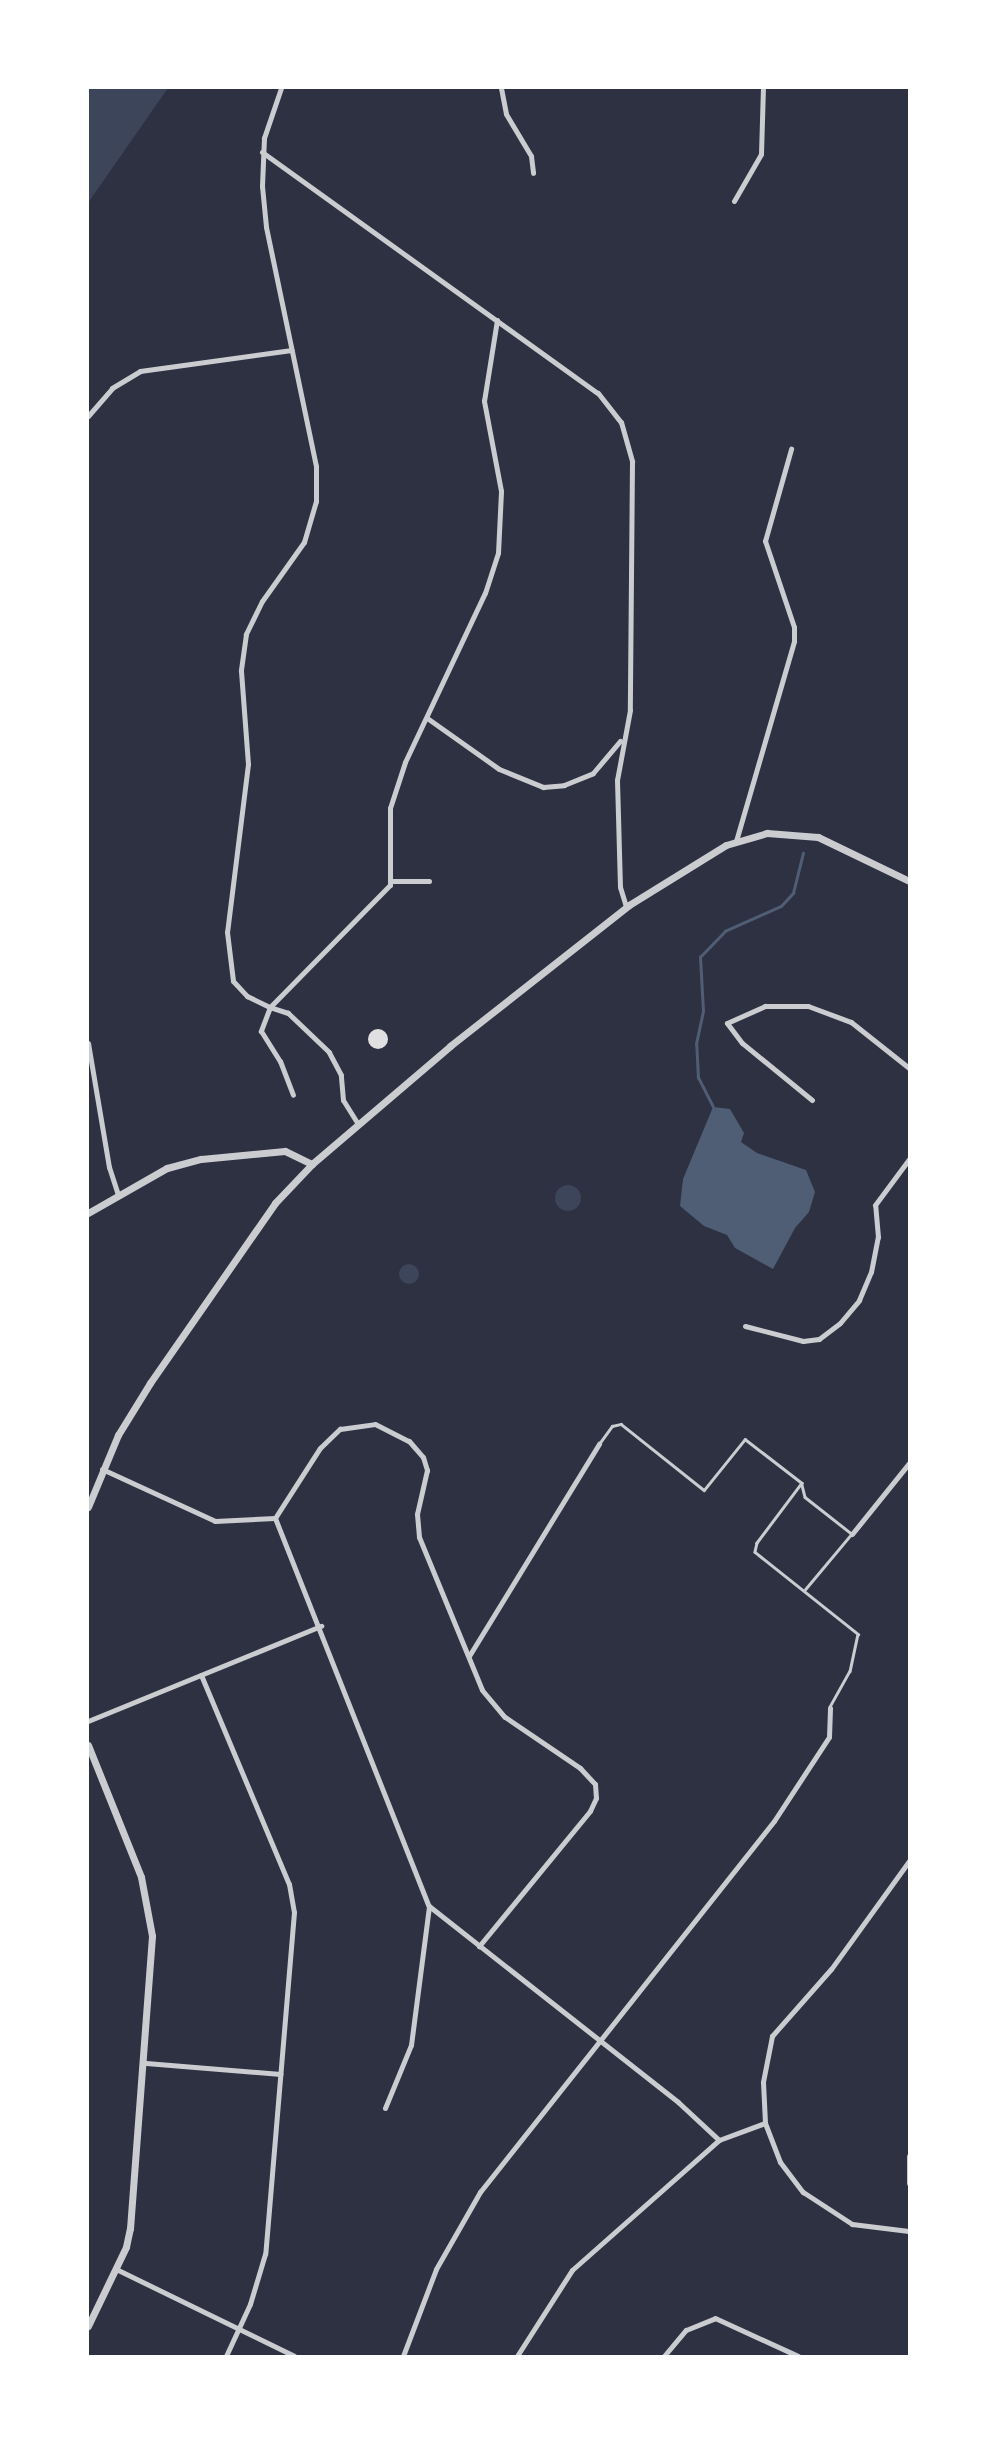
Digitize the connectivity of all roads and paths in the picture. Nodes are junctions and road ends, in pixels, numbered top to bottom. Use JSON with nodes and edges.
{"nodes":[{"id":1,"x":281,"y":88,"type":"edge"},
{"id":2,"x":501,"y":88,"type":"edge"},
{"id":3,"x":763,"y":88,"type":"edge"},
{"id":4,"x":262,"y":152,"type":"junction"},
{"id":5,"x":533,"y":173,"type":"dead end"},
{"id":6,"x":734,"y":201,"type":"dead end"},
{"id":7,"x":497,"y":320,"type":"junction"},
{"id":8,"x":292,"y":351,"type":"junction"},
{"id":9,"x":88,"y":416,"type":"edge"},
{"id":10,"x":791,"y":449,"type":"dead end"},
{"id":11,"x":427,"y":718,"type":"junction"},
{"id":12,"x":622,"y":736,"type":"junction"},
{"id":13,"x":736,"y":841,"type":"junction"},
{"id":14,"x":390,"y":881,"type":"junction"},
{"id":15,"x":429,"y":881,"type":"dead end"},
{"id":16,"x":909,"y":881,"type":"edge"},
{"id":17,"x":626,"y":907,"type":"junction"},
{"id":18,"x":270,"y":1007,"type":"junction"},
{"id":19,"x":88,"y":1043,"type":"edge"},
{"id":20,"x":909,"y":1068,"type":"edge"},
{"id":21,"x":293,"y":1095,"type":"dead end"},
{"id":22,"x":812,"y":1100,"type":"dead end"},
{"id":23,"x":358,"y":1124,"type":"junction"},
{"id":24,"x":909,"y":1159,"type":"edge"},
{"id":25,"x":312,"y":1164,"type":"junction"},
{"id":26,"x":118,"y":1194,"type":"junction"},
{"id":27,"x":88,"y":1213,"type":"edge"},
{"id":28,"x":745,"y":1326,"type":"dead end"},
{"id":29,"x":598,"y":1444,"type":"joint"},
{"id":30,"x":909,"y":1463,"type":"edge"},
{"id":31,"x":102,"y":1469,"type":"junction"},
{"id":32,"x":802,"y":1483,"type":"junction"},
{"id":33,"x":88,"y":1507,"type":"edge"},
{"id":34,"x":275,"y":1518,"type":"junction"},
{"id":35,"x":852,"y":1534,"type":"junction"},
{"id":36,"x":806,"y":1589,"type":"junction"},
{"id":37,"x":321,"y":1626,"type":"junction"},
{"id":38,"x":469,"y":1656,"type":"junction"},
{"id":39,"x":201,"y":1675,"type":"junction"},
{"id":40,"x":830,"y":1708,"type":"joint"},
{"id":41,"x":88,"y":1721,"type":"edge"},
{"id":42,"x":88,"y":1745,"type":"edge"},
{"id":43,"x":909,"y":1861,"type":"edge"},
{"id":44,"x":429,"y":1906,"type":"junction"},
{"id":45,"x":479,"y":1946,"type":"junction"},
{"id":46,"x":600,"y":2041,"type":"junction"},
{"id":47,"x":146,"y":2063,"type":"junction"},
{"id":48,"x":281,"y":2074,"type":"junction"},
{"id":49,"x":385,"y":2108,"type":"dead end"},
{"id":50,"x":765,"y":2123,"type":"junction"},
{"id":51,"x":719,"y":2140,"type":"junction"},
{"id":52,"x":909,"y":2156,"type":"edge"},
{"id":53,"x":909,"y":2183,"type":"edge"},
{"id":54,"x":909,"y":2231,"type":"edge"},
{"id":55,"x":116,"y":2269,"type":"junction"},
{"id":56,"x":88,"y":2326,"type":"edge"},
{"id":57,"x":239,"y":2330,"type":"junction"},
{"id":58,"x":226,"y":2357,"type":"edge"},
{"id":59,"x":294,"y":2357,"type":"edge"},
{"id":60,"x":403,"y":2357,"type":"edge"},
{"id":61,"x":517,"y":2357,"type":"edge"},
{"id":62,"x":664,"y":2357,"type":"edge"},
{"id":63,"x":798,"y":2357,"type":"edge"}],
"edges":[{"from":1,"to":4,"type":"street"},
{"from":2,"to":5,"type":"street"},
{"from":3,"to":6,"type":"street"},
{"from":4,"to":7,"type":"street"},
{"from":4,"to":8,"type":"street"},
{"from":7,"to":11,"type":"street"},
{"from":7,"to":12,"type":"street"},
{"from":8,"to":9,"type":"street"},
{"from":8,"to":18,"type":"street"},
{"from":10,"to":13,"type":"street"},
{"from":11,"to":12,"type":"street"},
{"from":11,"to":14,"type":"street"},
{"from":12,"to":17,"type":"street"},
{"from":13,"to":16,"type":"street"},
{"from":13,"to":17,"type":"street"},
{"from":14,"to":15,"type":"street"},
{"from":14,"to":18,"type":"street"},
{"from":17,"to":23,"type":"street"},
{"from":18,"to":21,"type":"street"},
{"from":18,"to":23,"type":"street"},
{"from":19,"to":26,"type":"street"},
{"from":20,"to":22,"type":"street"},
{"from":23,"to":25,"type":"street"},
{"from":24,"to":28,"type":"street"},
{"from":25,"to":26,"type":"street"},
{"from":25,"to":31,"type":"street"},
{"from":26,"to":27,"type":"street"},
{"from":29,"to":32,"type":"lane"},
{"from":29,"to":38,"type":"street"},
{"from":30,"to":35,"type":"street"},
{"from":31,"to":33,"type":"street"},
{"from":31,"to":34,"type":"street"},
{"from":32,"to":35,"type":"lane"},
{"from":32,"to":36,"type":"lane"},
{"from":34,"to":37,"type":"street"},
{"from":34,"to":38,"type":"street"},
{"from":35,"to":36,"type":"lane"},
{"from":36,"to":40,"type":"lane"},
{"from":37,"to":39,"type":"street"},
{"from":37,"to":44,"type":"street"},
{"from":38,"to":45,"type":"street"},
{"from":39,"to":41,"type":"street"},
{"from":39,"to":48,"type":"street"},
{"from":40,"to":46,"type":"street"},
{"from":42,"to":47,"type":"street"},
{"from":43,"to":50,"type":"street"},
{"from":44,"to":45,"type":"street"},
{"from":44,"to":49,"type":"street"},
{"from":45,"to":46,"type":"street"},
{"from":46,"to":51,"type":"street"},
{"from":46,"to":60,"type":"street"},
{"from":47,"to":48,"type":"street"},
{"from":47,"to":55,"type":"street"},
{"from":48,"to":57,"type":"street"},
{"from":50,"to":51,"type":"street"},
{"from":50,"to":54,"type":"street"},
{"from":51,"to":61,"type":"street"},
{"from":52,"to":53,"type":"street"},
{"from":55,"to":56,"type":"street"},
{"from":55,"to":57,"type":"street"},
{"from":57,"to":58,"type":"street"},
{"from":57,"to":59,"type":"street"},
{"from":62,"to":63,"type":"street"}]}
